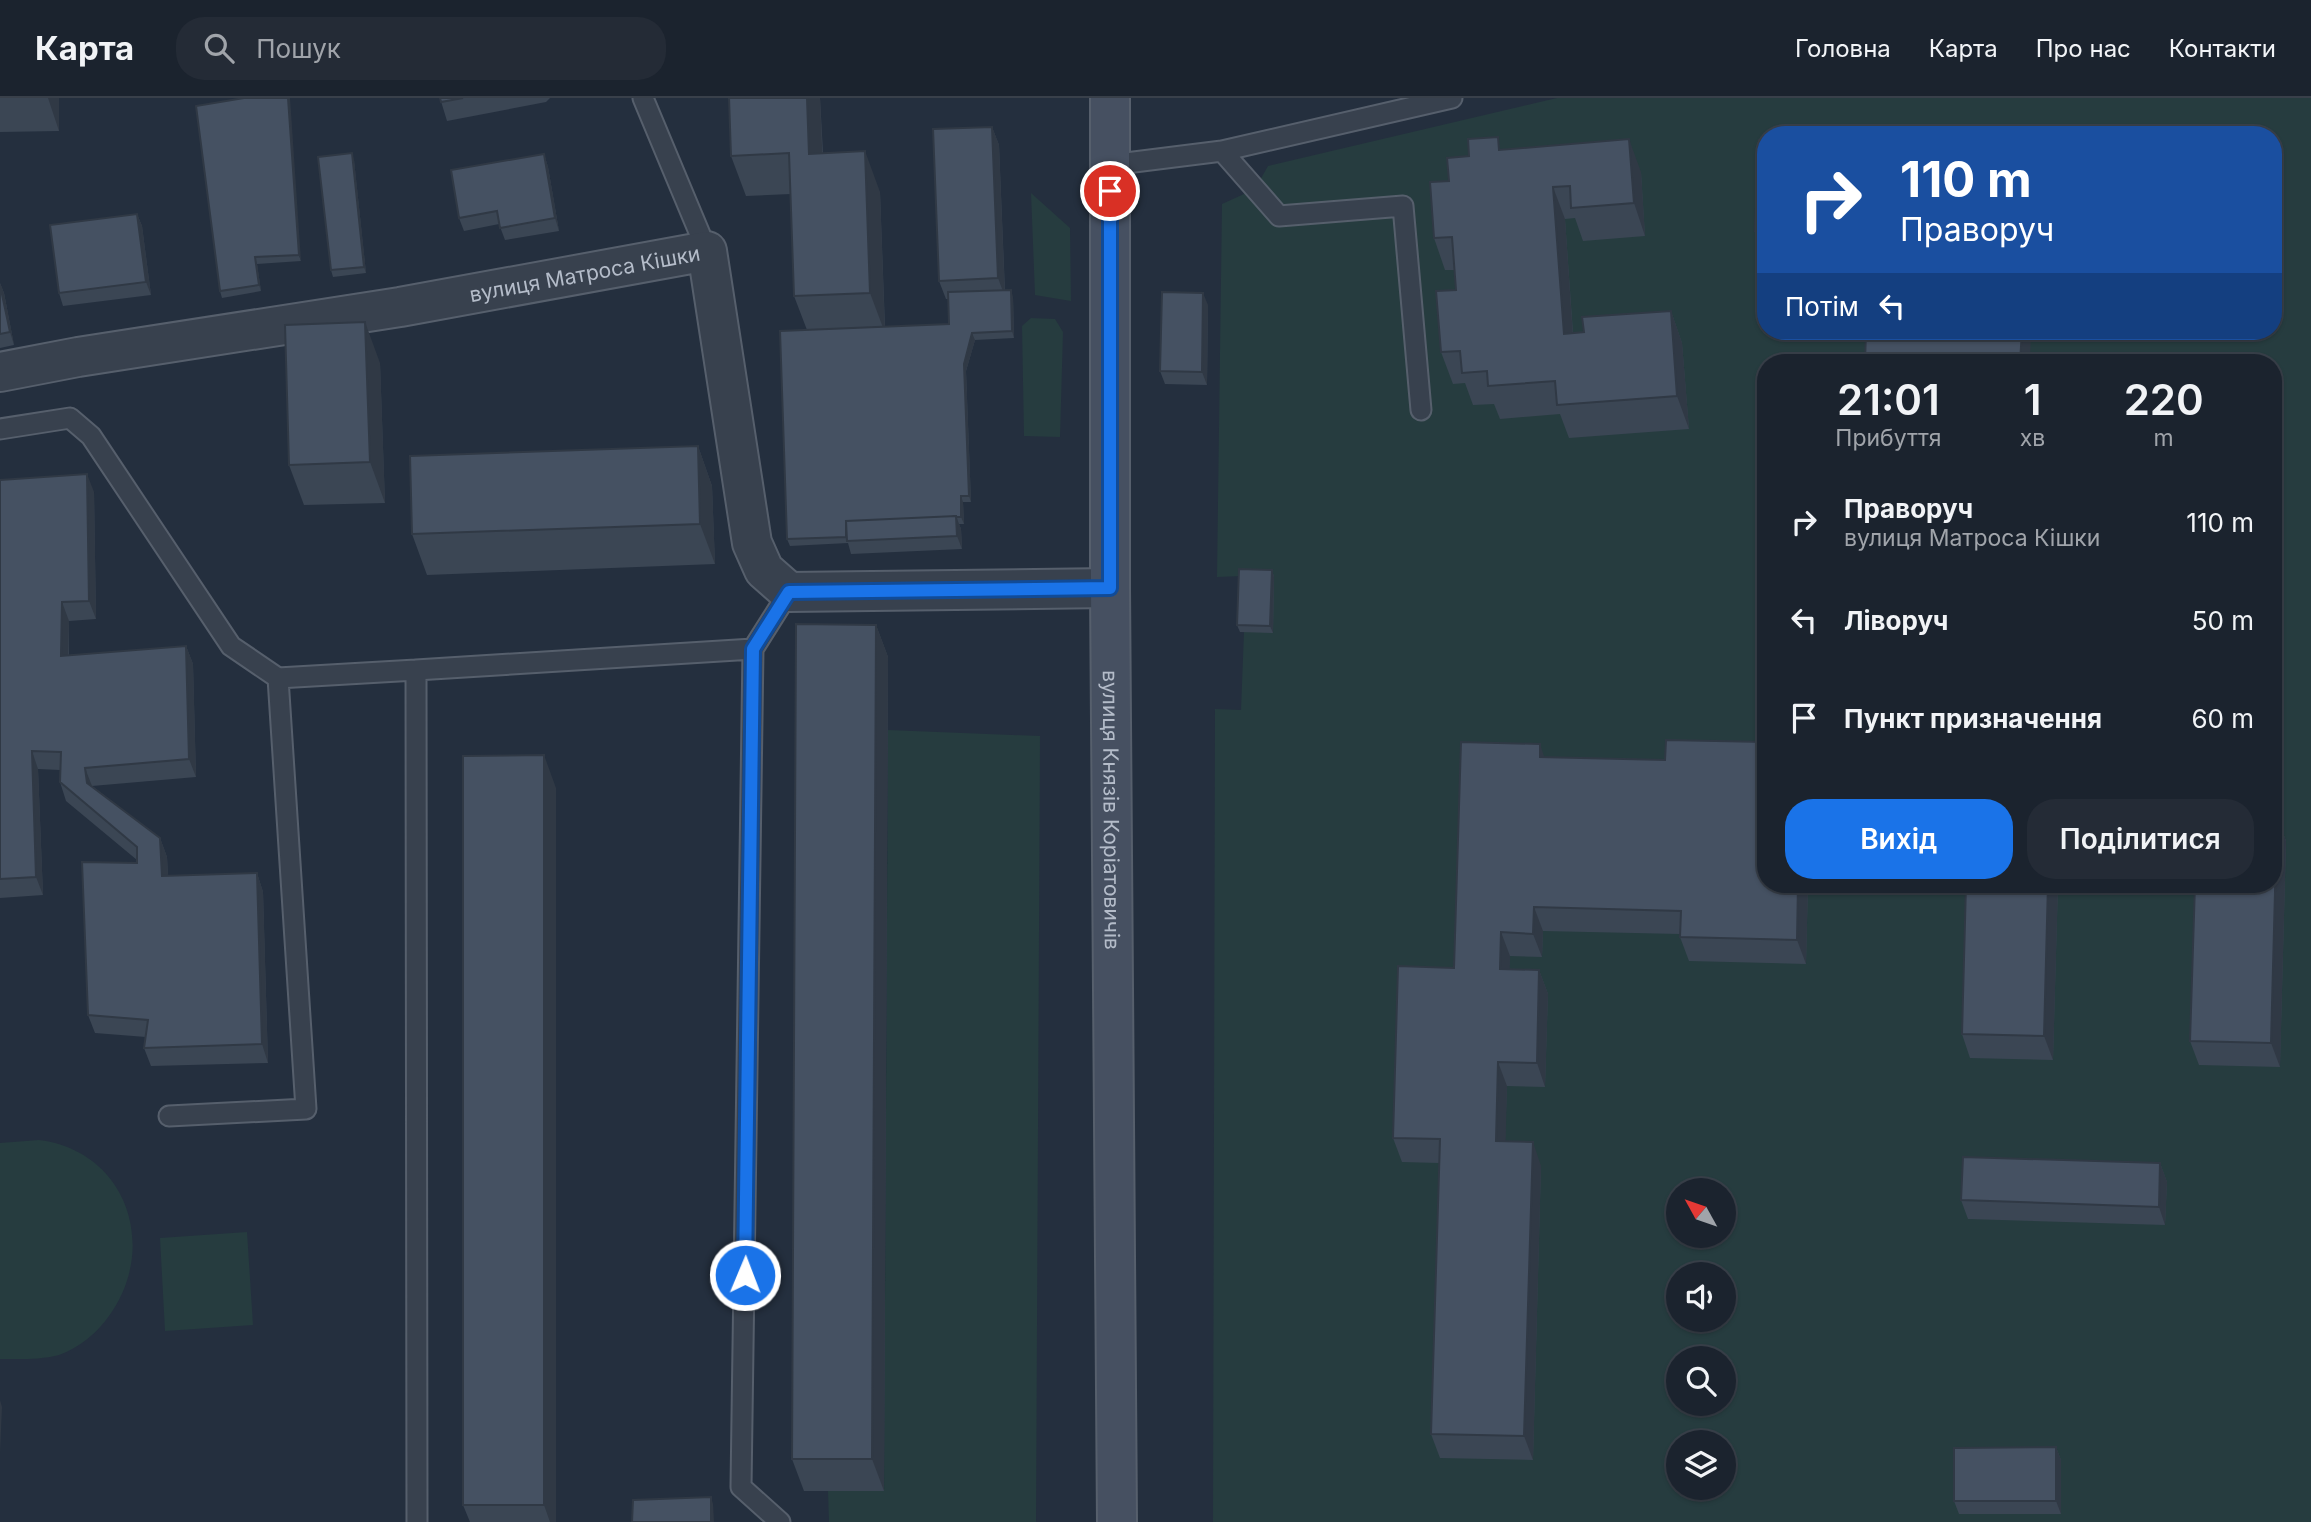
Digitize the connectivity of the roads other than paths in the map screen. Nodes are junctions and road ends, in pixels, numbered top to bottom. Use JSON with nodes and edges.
{"nodes":[{"id":1,"x":643,"y":98,"type":"edge"},
{"id":2,"x":1110,"y":98,"type":"edge"},
{"id":3,"x":1452,"y":98,"type":"edge"},
{"id":4,"x":1222,"y":151,"type":"junction"},
{"id":5,"x":1110,"y":165,"type":"junction"},
{"id":6,"x":707,"y":251,"type":"junction"},
{"id":7,"x":0,"y":372,"type":"edge"},
{"id":8,"x":1421,"y":410,"type":"dead end"},
{"id":9,"x":0,"y":429,"type":"edge"},
{"id":10,"x":1110,"y":588,"type":"junction"},
{"id":11,"x":789,"y":592,"type":"junction"},
{"id":12,"x":753,"y":649,"type":"junction"},
{"id":13,"x":416,"y":670,"type":"junction"},
{"id":14,"x":278,"y":678,"type":"junction"},
{"id":15,"x":169,"y":1116,"type":"dead end"},
{"id":16,"x":417,"y":1522,"type":"edge"},
{"id":17,"x":780,"y":1522,"type":"edge"},
{"id":18,"x":1117,"y":1522,"type":"edge"}],
"edges":[{"from":1,"to":6,"type":"lane"},
{"from":2,"to":5,"type":"main road","name":"вулиця Князів Коріатовичів"},
{"from":3,"to":4,"type":"lane"},
{"from":4,"to":5,"type":"lane"},
{"from":4,"to":8,"type":"lane"},
{"from":5,"to":10,"type":"main road","name":"вулиця Князів Коріатовичів"},
{"from":6,"to":7,"type":"street","name":"вулиця Матроса Кішки"},
{"from":6,"to":11,"type":"street","name":"вулиця Матроса Кішки"},
{"from":9,"to":14,"type":"lane"},
{"from":10,"to":11,"type":"street"},
{"from":10,"to":18,"type":"main road","name":"вулиця Князів Коріатовичів"},
{"from":11,"to":12,"type":"lane"},
{"from":12,"to":13,"type":"lane"},
{"from":12,"to":17,"type":"lane"},
{"from":13,"to":14,"type":"lane"},
{"from":13,"to":16,"type":"lane"},
{"from":14,"to":15,"type":"lane"}]}
